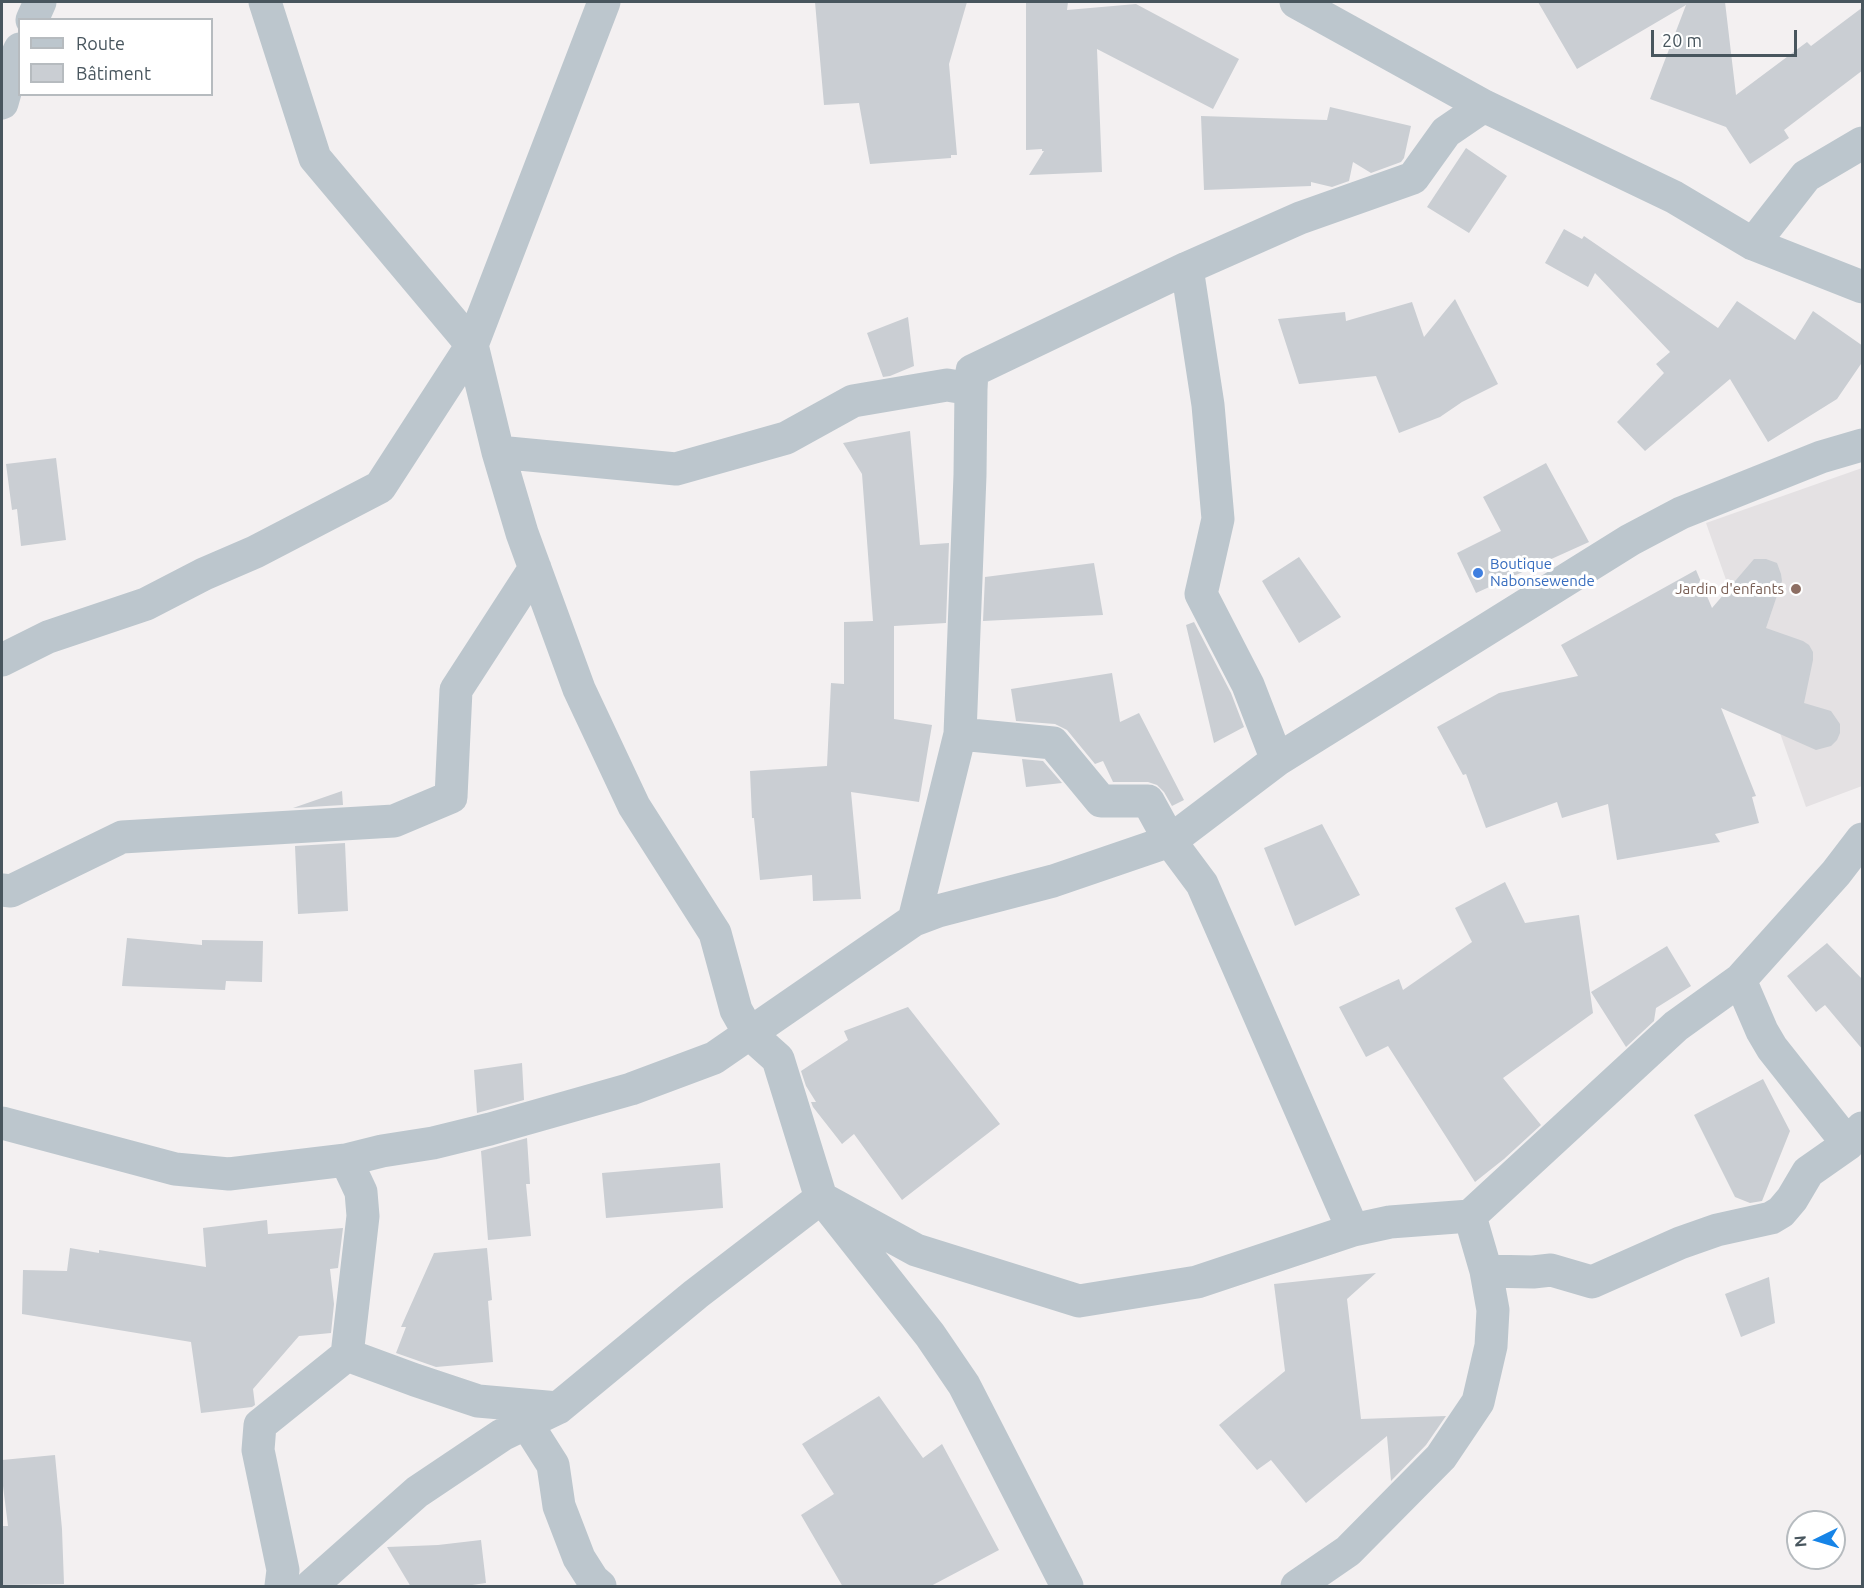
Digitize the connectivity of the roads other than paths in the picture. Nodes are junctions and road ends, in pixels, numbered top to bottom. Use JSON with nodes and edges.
{"nodes":[{"id":1,"x":40,"y":2,"type":"edge"},
{"id":2,"x":266,"y":2,"type":"edge"},
{"id":3,"x":604,"y":2,"type":"edge"},
{"id":4,"x":1296,"y":2,"type":"edge"},
{"id":5,"x":33,"y":18,"type":"edge"},
{"id":6,"x":18,"y":54,"type":"edge"},
{"id":7,"x":2,"y":103,"type":"edge"},
{"id":8,"x":1484,"y":106,"type":"junction"},
{"id":9,"x":1863,"y":143,"type":"edge"},
{"id":10,"x":1753,"y":244,"type":"junction"},
{"id":11,"x":1187,"y":268,"type":"junction"},
{"id":12,"x":1863,"y":287,"type":"edge"},
{"id":13,"x":472,"y":345,"type":"junction"},
{"id":14,"x":971,"y":389,"type":"junction"},
{"id":15,"x":1863,"y":445,"type":"edge"},
{"id":16,"x":498,"y":452,"type":"junction"},
{"id":17,"x":535,"y":568,"type":"junction"},
{"id":18,"x":2,"y":660,"type":"edge"},
{"id":19,"x":960,"y":734,"type":"junction"},
{"id":20,"x":1277,"y":760,"type":"junction"},
{"id":21,"x":1863,"y":838,"type":"edge"},
{"id":22,"x":1170,"y":841,"type":"junction"},
{"id":23,"x":2,"y":890,"type":"edge"},
{"id":24,"x":914,"y":920,"type":"junction"},
{"id":25,"x":1740,"y":980,"type":"junction"},
{"id":26,"x":749,"y":1033,"type":"junction"},
{"id":27,"x":2,"y":1123,"type":"edge"},
{"id":28,"x":1855,"y":1136,"type":"edge"},
{"id":29,"x":345,"y":1160,"type":"junction"},
{"id":30,"x":821,"y":1198,"type":"junction"},
{"id":31,"x":1470,"y":1216,"type":"junction"},
{"id":32,"x":1353,"y":1230,"type":"junction"},
{"id":33,"x":1486,"y":1270,"type":"junction"},
{"id":34,"x":347,"y":1355,"type":"junction"},
{"id":35,"x":558,"y":1408,"type":"junction"},
{"id":36,"x":527,"y":1424,"type":"junction"},
{"id":37,"x":281,"y":1587,"type":"edge"},
{"id":38,"x":311,"y":1587,"type":"edge"},
{"id":39,"x":600,"y":1587,"type":"edge"},
{"id":40,"x":1066,"y":1587,"type":"edge"},
{"id":41,"x":1297,"y":1587,"type":"edge"}],
"edges":[{"from":1,"to":5,"type":"street"},
{"from":2,"to":13,"type":"street"},
{"from":3,"to":13,"type":"street"},
{"from":4,"to":8,"type":"street"},
{"from":6,"to":7,"type":"street"},
{"from":8,"to":10,"type":"street"},
{"from":8,"to":11,"type":"street"},
{"from":9,"to":10,"type":"street"},
{"from":10,"to":12,"type":"street"},
{"from":11,"to":14,"type":"street"},
{"from":11,"to":20,"type":"street"},
{"from":13,"to":16,"type":"street"},
{"from":13,"to":18,"type":"street"},
{"from":14,"to":16,"type":"street"},
{"from":14,"to":19,"type":"street"},
{"from":15,"to":20,"type":"street"},
{"from":16,"to":17,"type":"street"},
{"from":17,"to":23,"type":"street"},
{"from":17,"to":26,"type":"street"},
{"from":19,"to":22,"type":"street"},
{"from":19,"to":24,"type":"street"},
{"from":20,"to":22,"type":"street"},
{"from":21,"to":25,"type":"street"},
{"from":22,"to":24,"type":"street"},
{"from":22,"to":32,"type":"street"},
{"from":24,"to":26,"type":"street"},
{"from":25,"to":28,"type":"street"},
{"from":25,"to":31,"type":"street"},
{"from":26,"to":29,"type":"street"},
{"from":26,"to":30,"type":"street"},
{"from":27,"to":29,"type":"street"},
{"from":28,"to":33,"type":"street"},
{"from":29,"to":34,"type":"street"},
{"from":30,"to":32,"type":"street"},
{"from":30,"to":35,"type":"street"},
{"from":30,"to":40,"type":"street"},
{"from":31,"to":32,"type":"street"},
{"from":31,"to":33,"type":"street"},
{"from":33,"to":41,"type":"street"},
{"from":34,"to":35,"type":"street"},
{"from":34,"to":37,"type":"street"},
{"from":35,"to":36,"type":"street"},
{"from":36,"to":38,"type":"street"},
{"from":36,"to":39,"type":"street"}]}
